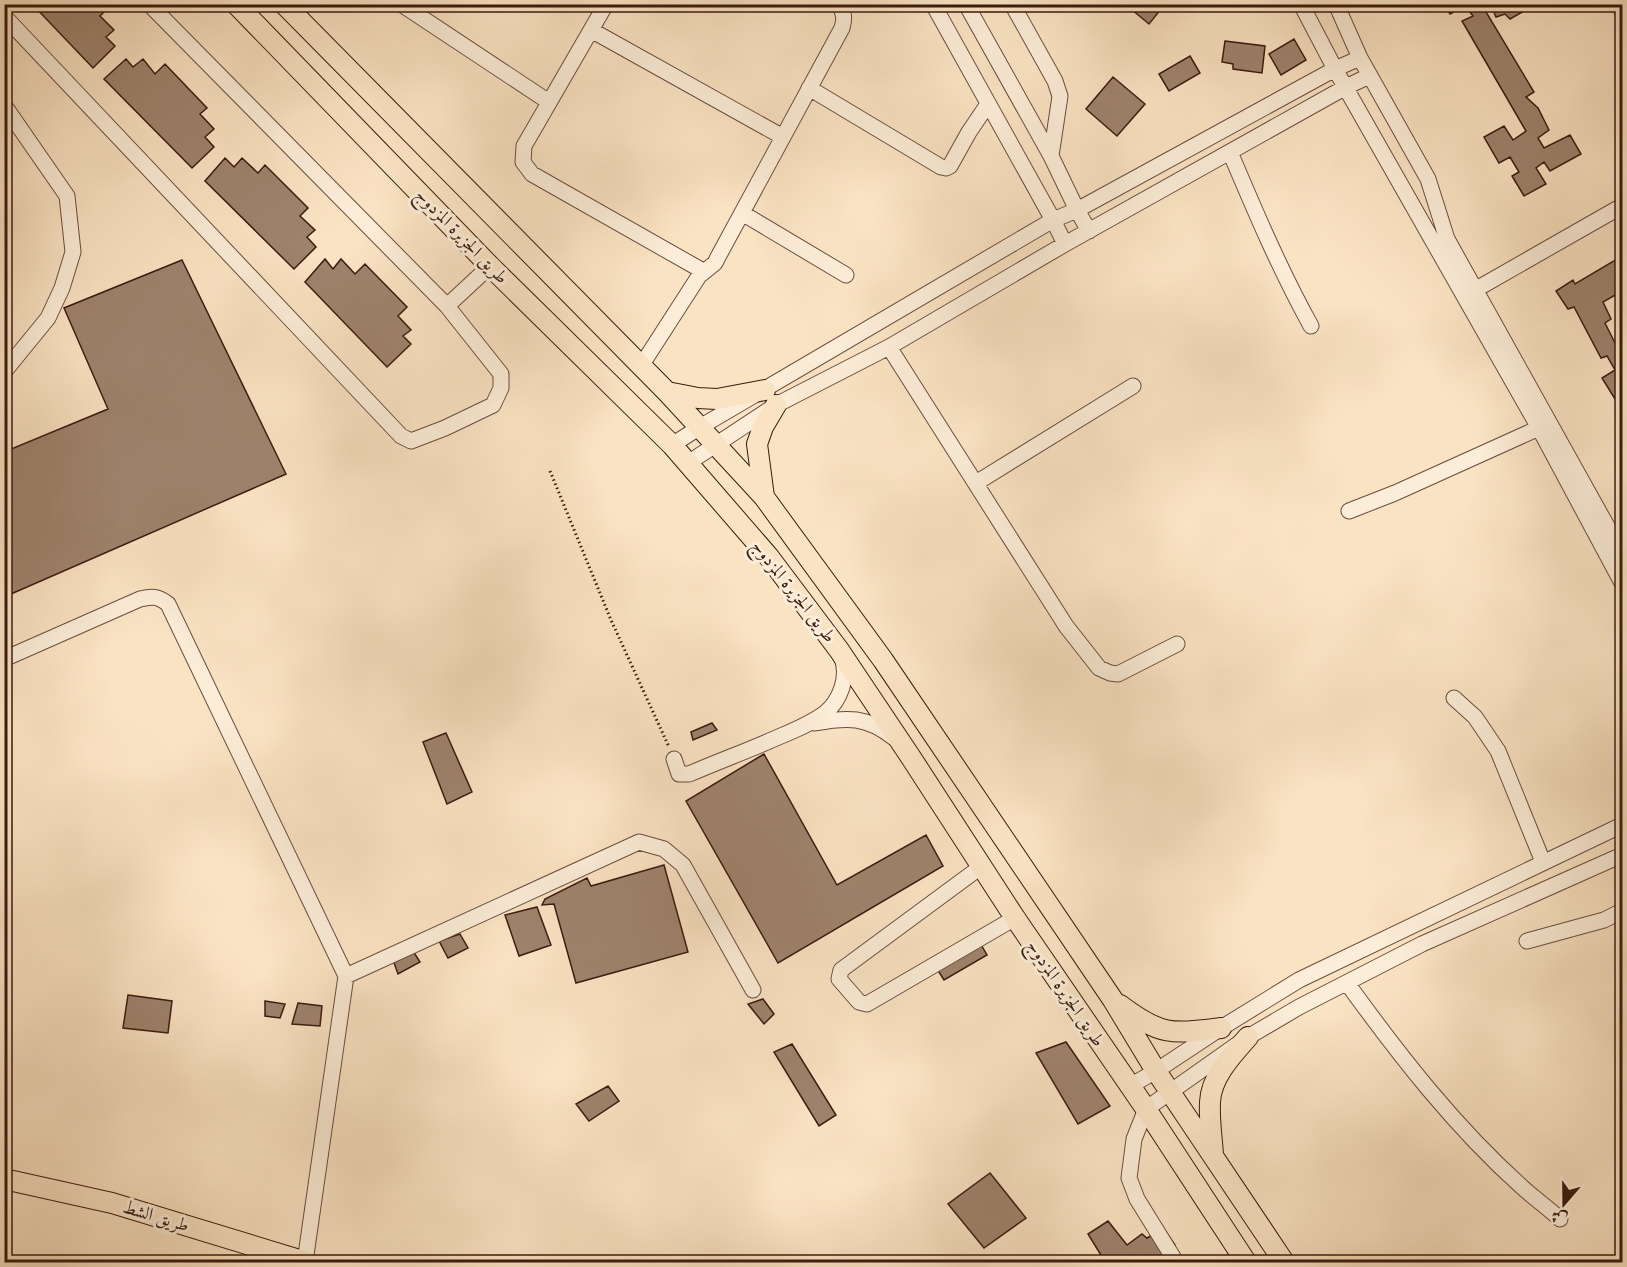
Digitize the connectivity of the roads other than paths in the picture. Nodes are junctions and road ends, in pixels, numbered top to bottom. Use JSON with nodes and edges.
{"nodes":[{"id":1,"x":149,"y":4,"type":"edge"},
{"id":2,"x":236,"y":4,"type":"edge"},
{"id":3,"x":401,"y":4,"type":"edge"},
{"id":4,"x":606,"y":4,"type":"edge"},
{"id":5,"x":838,"y":4,"type":"edge"},
{"id":6,"x":933,"y":4,"type":"edge"},
{"id":7,"x":966,"y":4,"type":"edge"},
{"id":8,"x":1012,"y":4,"type":"edge"},
{"id":9,"x":1336,"y":4,"type":"edge"},
{"id":10,"x":1619,"y":4,"type":"edge"},
{"id":11,"x":287,"y":5,"type":"edge"},
{"id":12,"x":1300,"y":6,"type":"edge"},
{"id":13,"x":1623,"y":11,"type":"edge"},
{"id":14,"x":4,"y":16,"type":"edge"},
{"id":15,"x":591,"y":30,"type":"junction"},
{"id":16,"x":1360,"y":58,"type":"junction"},
{"id":17,"x":1335,"y":69,"type":"junction"},
{"id":18,"x":1369,"y":76,"type":"junction"},
{"id":19,"x":1346,"y":87,"type":"junction"},
{"id":20,"x":809,"y":88,"type":"junction"},
{"id":21,"x":549,"y":102,"type":"junction"},
{"id":22,"x":988,"y":104,"type":"junction"},
{"id":23,"x":4,"y":105,"type":"edge"},
{"id":24,"x":783,"y":137,"type":"junction"},
{"id":25,"x":1230,"y":152,"type":"junction"},
{"id":26,"x":1051,"y":156,"type":"junction"},
{"id":27,"x":1623,"y":206,"type":"edge"},
{"id":28,"x":1077,"y":210,"type":"junction"},
{"id":29,"x":742,"y":213,"type":"junction"},
{"id":30,"x":1053,"y":220,"type":"junction"},
{"id":31,"x":1089,"y":231,"type":"junction"},
{"id":32,"x":1065,"y":244,"type":"junction"},
{"id":33,"x":490,"y":266,"type":"junction"},
{"id":34,"x":704,"y":271,"type":"junction"},
{"id":35,"x":846,"y":274,"type":"dead end"},
{"id":36,"x":1469,"y":293,"type":"junction"},
{"id":37,"x":447,"y":306,"type":"junction"},
{"id":38,"x":1311,"y":326,"type":"dead end"},
{"id":39,"x":889,"y":347,"type":"junction"},
{"id":40,"x":641,"y":366,"type":"junction"},
{"id":41,"x":4,"y":372,"type":"edge"},
{"id":42,"x":1133,"y":386,"type":"dead end"},
{"id":43,"x":667,"y":392,"type":"junction"},
{"id":44,"x":771,"y":397,"type":"junction"},
{"id":45,"x":700,"y":427,"type":"junction"},
{"id":46,"x":1539,"y":428,"type":"junction"},
{"id":47,"x":716,"y":444,"type":"junction"},
{"id":48,"x":672,"y":446,"type":"junction"},
{"id":49,"x":688,"y":463,"type":"junction"},
{"id":50,"x":976,"y":483,"type":"junction"},
{"id":51,"x":764,"y":497,"type":"junction"},
{"id":52,"x":1350,"y":511,"type":"dead end"},
{"id":53,"x":1619,"y":537,"type":"edge"},
{"id":54,"x":1623,"y":553,"type":"edge"},
{"id":55,"x":1623,"y":583,"type":"edge"},
{"id":56,"x":1177,"y":644,"type":"dead end"},
{"id":57,"x":839,"y":650,"type":"junction"},
{"id":58,"x":4,"y":659,"type":"edge"},
{"id":59,"x":1454,"y":698,"type":"dead end"},
{"id":60,"x":809,"y":724,"type":"junction"},
{"id":61,"x":910,"y":756,"type":"junction"},
{"id":62,"x":674,"y":759,"type":"road end"},
{"id":63,"x":1623,"y":825,"type":"edge"},
{"id":64,"x":1623,"y":855,"type":"edge"},
{"id":65,"x":1543,"y":862,"type":"junction"},
{"id":66,"x":982,"y":866,"type":"junction"},
{"id":67,"x":1623,"y":911,"type":"edge"},
{"id":68,"x":1015,"y":918,"type":"junction"},
{"id":69,"x":1527,"y":941,"type":"dead end"},
{"id":70,"x":346,"y":976,"type":"junction"},
{"id":71,"x":1347,"y":983,"type":"junction"},
{"id":72,"x":753,"y":990,"type":"dead end"},
{"id":73,"x":1113,"y":1000,"type":"junction"},
{"id":74,"x":1221,"y":1028,"type":"junction"},
{"id":75,"x":1248,"y":1037,"type":"junction"},
{"id":76,"x":1156,"y":1071,"type":"junction"},
{"id":77,"x":1130,"y":1086,"type":"junction"},
{"id":78,"x":1170,"y":1093,"type":"junction"},
{"id":79,"x":1146,"y":1109,"type":"junction"},
{"id":80,"x":1214,"y":1158,"type":"junction"},
{"id":81,"x":4,"y":1179,"type":"edge"},
{"id":82,"x":1560,"y":1219,"type":"dead end"},
{"id":83,"x":305,"y":1262,"type":"edge"},
{"id":84,"x":1176,"y":1263,"type":"edge"},
{"id":85,"x":1246,"y":1263,"type":"edge"},
{"id":86,"x":1284,"y":1263,"type":"edge"}],
"edges":[{"from":1,"to":37,"type":"street"},
{"from":2,"to":33,"type":"main road","name":"طريق الجزيرة المزدوج"},
{"from":3,"to":21,"type":"street"},
{"from":4,"to":15,"type":"street"},
{"from":5,"to":20,"type":"street"},
{"from":6,"to":22,"type":"street"},
{"from":7,"to":26,"type":"street"},
{"from":8,"to":26,"type":"street"},
{"from":9,"to":16,"type":"street"},
{"from":10,"to":13,"type":"street"},
{"from":11,"to":40,"type":"main road","name":"طريق الجزيرة المزدوج"},
{"from":12,"to":17,"type":"street"},
{"from":14,"to":37,"type":"street"},
{"from":15,"to":21,"type":"street"},
{"from":15,"to":24,"type":"street"},
{"from":16,"to":17,"type":"street"},
{"from":16,"to":18,"type":"street"},
{"from":17,"to":19,"type":"street"},
{"from":17,"to":28,"type":"street"},
{"from":18,"to":19,"type":"street"},
{"from":18,"to":36,"type":"street"},
{"from":19,"to":25,"type":"street"},
{"from":19,"to":36,"type":"street"},
{"from":20,"to":22,"type":"street"},
{"from":20,"to":24,"type":"street"},
{"from":21,"to":34,"type":"street"},
{"from":22,"to":30,"type":"street"},
{"from":23,"to":41,"type":"street"},
{"from":24,"to":29,"type":"street"},
{"from":25,"to":31,"type":"street"},
{"from":25,"to":38,"type":"street"},
{"from":26,"to":28,"type":"street"},
{"from":27,"to":36,"type":"street"},
{"from":28,"to":30,"type":"street"},
{"from":28,"to":31,"type":"street"},
{"from":29,"to":34,"type":"street"},
{"from":29,"to":35,"type":"street"},
{"from":30,"to":32,"type":"street"},
{"from":30,"to":44,"type":"street"},
{"from":31,"to":32,"type":"street"},
{"from":32,"to":39,"type":"street"},
{"from":33,"to":37,"type":"street"},
{"from":33,"to":48,"type":"main road","name":"طريق الجزيرة المزدوج"},
{"from":34,"to":40,"type":"street"},
{"from":36,"to":46,"type":"street"},
{"from":36,"to":53,"type":"street"},
{"from":39,"to":44,"type":"street"},
{"from":39,"to":50,"type":"street"},
{"from":40,"to":43,"type":"main road","name":"طريق الجزيرة المزدوج"},
{"from":42,"to":50,"type":"street"},
{"from":43,"to":44,"type":"main road"},
{"from":43,"to":45,"type":"main road","name":"طريق الجزيرة المزدوج"},
{"from":44,"to":45,"type":"street"},
{"from":44,"to":47,"type":"street"},
{"from":44,"to":51,"type":"main road"},
{"from":45,"to":47,"type":"main road","name":"طريق الجزيرة المزدوج"},
{"from":45,"to":48,"type":"street"},
{"from":46,"to":52,"type":"street"},
{"from":46,"to":55,"type":"street"},
{"from":47,"to":49,"type":"street"},
{"from":47,"to":51,"type":"main road","name":"طريق الجزيرة المزدوج"},
{"from":48,"to":49,"type":"main road","name":"طريق الجزيرة المزدوج"},
{"from":49,"to":57,"type":"main road","name":"طريق الجزيرة المزدوج"},
{"from":50,"to":56,"type":"street"},
{"from":51,"to":73,"type":"main road","name":"طريق الجزيرة المزدوج"},
{"from":53,"to":54,"type":"street"},
{"from":57,"to":60,"type":"street"},
{"from":57,"to":61,"type":"main road","name":"طريق الجزيرة المزدوج"},
{"from":58,"to":70,"type":"street"},
{"from":59,"to":65,"type":"street"},
{"from":60,"to":61,"type":"street"},
{"from":60,"to":62,"type":"street"},
{"from":61,"to":66,"type":"main road","name":"طريق الجزيرة المزدوج"},
{"from":63,"to":65,"type":"street"},
{"from":64,"to":71,"type":"street"},
{"from":65,"to":74,"type":"street"},
{"from":66,"to":68,"type":"main road","name":"طريق الجزيرة المزدوج"},
{"from":66,"to":68,"type":"street"},
{"from":67,"to":69,"type":"street"},
{"from":68,"to":77,"type":"main road","name":"طريق الجزيرة المزدوج"},
{"from":70,"to":72,"type":"street"},
{"from":70,"to":83,"type":"street"},
{"from":71,"to":75,"type":"street"},
{"from":71,"to":82,"type":"street"},
{"from":73,"to":74,"type":"main road"},
{"from":73,"to":76,"type":"main road","name":"طريق الجزيرة المزدوج"},
{"from":74,"to":76,"type":"street"},
{"from":75,"to":78,"type":"street"},
{"from":75,"to":80,"type":"main road"},
{"from":76,"to":77,"type":"street"},
{"from":76,"to":78,"type":"main road","name":"طريق الجزيرة المزدوج"},
{"from":77,"to":79,"type":"main road","name":"طريق الجزيرة المزدوج"},
{"from":78,"to":79,"type":"street"},
{"from":78,"to":80,"type":"main road","name":"طريق الجزيرة المزدوج"},
{"from":79,"to":84,"type":"street"},
{"from":79,"to":85,"type":"main road","name":"طريق الجزيرة المزدوج"},
{"from":80,"to":86,"type":"main road","name":"طريق الجزيرة المزدوج"},
{"from":81,"to":83,"type":"main road","name":"طريق الشط"}]}
